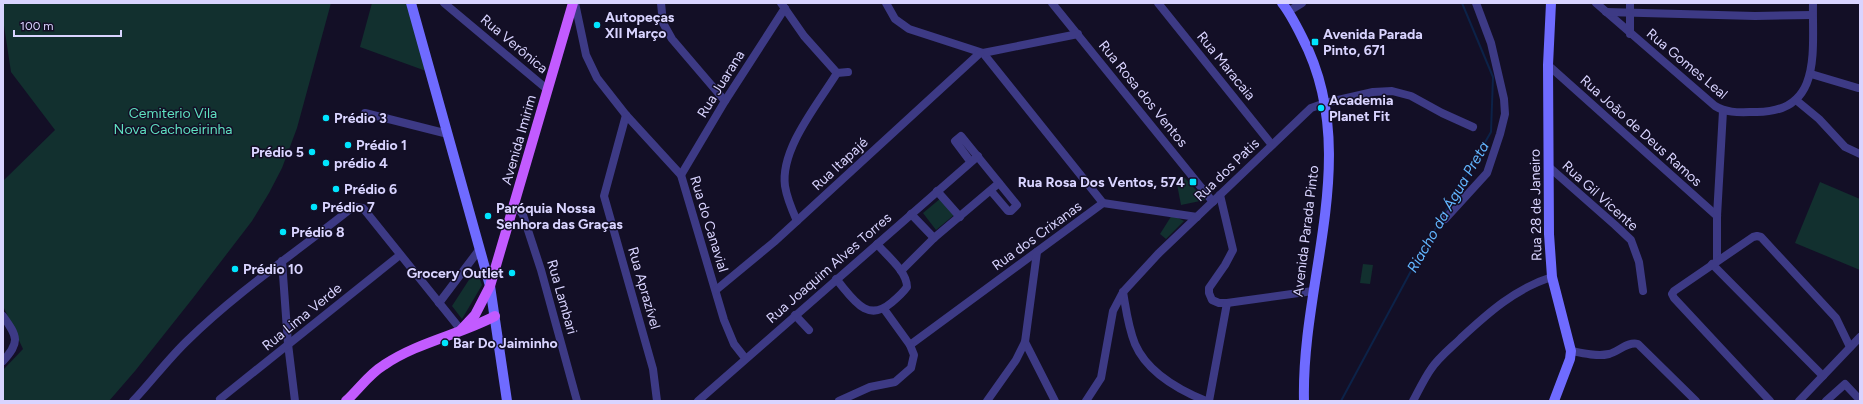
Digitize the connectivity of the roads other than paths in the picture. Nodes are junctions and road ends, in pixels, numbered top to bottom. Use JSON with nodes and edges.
{"nodes":[{"id":1,"x":411,"y":3,"type":"edge"},
{"id":2,"x":444,"y":3,"type":"edge"},
{"id":3,"x":574,"y":3,"type":"edge"},
{"id":4,"x":661,"y":3,"type":"edge"},
{"id":5,"x":886,"y":3,"type":"edge"},
{"id":6,"x":1052,"y":3,"type":"edge"},
{"id":7,"x":1158,"y":3,"type":"edge"},
{"id":8,"x":1282,"y":3,"type":"edge"},
{"id":9,"x":1302,"y":3,"type":"edge"},
{"id":10,"x":1476,"y":3,"type":"edge"},
{"id":11,"x":1551,"y":3,"type":"edge"},
{"id":12,"x":1596,"y":3,"type":"edge"},
{"id":13,"x":1630,"y":3,"type":"edge"},
{"id":14,"x":1813,"y":3,"type":"edge"},
{"id":15,"x":783,"y":6,"type":"edge"},
{"id":16,"x":1289,"y":12,"type":"junction"},
{"id":17,"x":1606,"y":12,"type":"junction"},
{"id":18,"x":1630,"y":13,"type":"junction"},
{"id":19,"x":1812,"y":15,"type":"junction"},
{"id":20,"x":566,"y":28,"type":"junction"},
{"id":21,"x":580,"y":28,"type":"junction"},
{"id":22,"x":1078,"y":34,"type":"junction"},
{"id":23,"x":1630,"y":34,"type":"junction"},
{"id":24,"x":982,"y":53,"type":"junction"},
{"id":25,"x":1548,"y":65,"type":"junction"},
{"id":26,"x":848,"y":72,"type":"dead end"},
{"id":27,"x":837,"y":73,"type":"junction"},
{"id":28,"x":1811,"y":74,"type":"junction"},
{"id":29,"x":1858,"y":88,"type":"dead end"},
{"id":30,"x":548,"y":90,"type":"junction"},
{"id":31,"x":725,"y":100,"type":"junction"},
{"id":32,"x":1796,"y":100,"type":"junction"},
{"id":33,"x":1325,"y":103,"type":"junction"},
{"id":34,"x":1723,"y":111,"type":"junction"},
{"id":35,"x":365,"y":113,"type":"dead end"},
{"id":36,"x":626,"y":115,"type":"junction"},
{"id":37,"x":1473,"y":127,"type":"dead end"},
{"id":38,"x":448,"y":134,"type":"junction"},
{"id":39,"x":1272,"y":145,"type":"junction"},
{"id":40,"x":1860,"y":154,"type":"edge"},
{"id":41,"x":978,"y":156,"type":"junction"},
{"id":42,"x":970,"y":162,"type":"junction"},
{"id":43,"x":1549,"y":167,"type":"junction"},
{"id":44,"x":681,"y":175,"type":"junction"},
{"id":45,"x":999,"y":183,"type":"junction"},
{"id":46,"x":938,"y":191,"type":"junction"},
{"id":47,"x":991,"y":191,"type":"junction"},
{"id":48,"x":1220,"y":195,"type":"junction"},
{"id":49,"x":1213,"y":202,"type":"junction"},
{"id":50,"x":515,"y":203,"type":"junction"},
{"id":51,"x":1103,"y":203,"type":"junction"},
{"id":52,"x":911,"y":214,"type":"junction"},
{"id":53,"x":1197,"y":216,"type":"junction"},
{"id":54,"x":1717,"y":216,"type":"junction"},
{"id":55,"x":960,"y":217,"type":"junction"},
{"id":56,"x":1445,"y":219,"type":"dead end"},
{"id":57,"x":797,"y":221,"type":"junction"},
{"id":58,"x":934,"y":238,"type":"junction"},
{"id":59,"x":877,"y":244,"type":"junction"},
{"id":60,"x":479,"y":250,"type":"junction"},
{"id":61,"x":1037,"y":252,"type":"junction"},
{"id":62,"x":400,"y":255,"type":"junction"},
{"id":63,"x":282,"y":261,"type":"junction"},
{"id":64,"x":1715,"y":262,"type":"junction"},
{"id":65,"x":901,"y":271,"type":"junction"},
{"id":66,"x":1552,"y":277,"type":"junction"},
{"id":67,"x":836,"y":279,"type":"junction"},
{"id":68,"x":490,"y":286,"type":"junction"},
{"id":69,"x":716,"y":290,"type":"junction"},
{"id":70,"x":1313,"y":291,"type":"junction"},
{"id":71,"x":1643,"y":291,"type":"dead end"},
{"id":72,"x":1123,"y":292,"type":"junction"},
{"id":73,"x":439,"y":303,"type":"junction"},
{"id":74,"x":1227,"y":303,"type":"junction"},
{"id":75,"x":884,"y":309,"type":"junction"},
{"id":76,"x":795,"y":315,"type":"junction"},
{"id":77,"x":3,"y":316,"type":"edge"},
{"id":78,"x":495,"y":316,"type":"junction"},
{"id":79,"x":461,"y":330,"type":"junction"},
{"id":80,"x":809,"y":330,"type":"dead end"},
{"id":81,"x":1859,"y":340,"type":"edge"},
{"id":82,"x":1025,"y":342,"type":"junction"},
{"id":83,"x":288,"y":344,"type":"junction"},
{"id":84,"x":910,"y":345,"type":"junction"},
{"id":85,"x":1850,"y":347,"type":"junction"},
{"id":86,"x":1571,"y":351,"type":"junction"},
{"id":87,"x":745,"y":358,"type":"junction"},
{"id":88,"x":3,"y":361,"type":"edge"},
{"id":89,"x":1823,"y":376,"type":"junction"},
{"id":90,"x":220,"y":399,"type":"dead end"},
{"id":91,"x":1860,"y":400,"type":"edge"},
{"id":92,"x":133,"y":401,"type":"edge"},
{"id":93,"x":295,"y":401,"type":"edge"},
{"id":94,"x":346,"y":401,"type":"edge"},
{"id":95,"x":507,"y":401,"type":"edge"},
{"id":96,"x":577,"y":401,"type":"edge"},
{"id":97,"x":657,"y":401,"type":"edge"},
{"id":98,"x":698,"y":401,"type":"edge"},
{"id":99,"x":839,"y":401,"type":"edge"},
{"id":100,"x":987,"y":401,"type":"edge"},
{"id":101,"x":1055,"y":401,"type":"edge"},
{"id":102,"x":1086,"y":401,"type":"edge"},
{"id":103,"x":1208,"y":401,"type":"edge"},
{"id":104,"x":1304,"y":401,"type":"edge"},
{"id":105,"x":1413,"y":401,"type":"edge"},
{"id":106,"x":1554,"y":401,"type":"edge"},
{"id":107,"x":1696,"y":401,"type":"edge"},
{"id":108,"x":1770,"y":401,"type":"edge"},
{"id":109,"x":1799,"y":401,"type":"edge"},
{"id":110,"x":1826,"y":401,"type":"edge"}],
"edges":[{"from":1,"to":38,"type":"street"},
{"from":2,"to":30,"type":"street","name":"Rua Verônica"},
{"from":3,"to":20,"type":"main road","name":"Avenida Imirim"},
{"from":3,"to":21,"type":"street","name":"Rua do Canavial"},
{"from":4,"to":31,"type":"street"},
{"from":5,"to":24,"type":"street"},
{"from":6,"to":22,"type":"street","name":"Rua Rosa dos Ventos"},
{"from":7,"to":39,"type":"street","name":"Rua Maracaia"},
{"from":8,"to":16,"type":"street","name":"Avenida Parada Pinto"},
{"from":9,"to":16,"type":"street"},
{"from":10,"to":56,"type":"street"},
{"from":11,"to":25,"type":"street","name":"Rua 28 de Janeiro"},
{"from":12,"to":17,"type":"street","name":"Rua Gomes Leal"},
{"from":13,"to":18,"type":"street"},
{"from":14,"to":19,"type":"street"},
{"from":15,"to":27,"type":"street"},
{"from":15,"to":31,"type":"street","name":"Rua Juarana"},
{"from":16,"to":33,"type":"street","name":"Avenida Parada Pinto"},
{"from":17,"to":18,"type":"street"},
{"from":17,"to":23,"type":"street","name":"Rua Gomes Leal"},
{"from":18,"to":19,"type":"street"},
{"from":18,"to":23,"type":"street"},
{"from":19,"to":28,"type":"street"},
{"from":20,"to":21,"type":"street"},
{"from":20,"to":30,"type":"main road","name":"Avenida Imirim"},
{"from":21,"to":36,"type":"street","name":"Rua do Canavial"},
{"from":22,"to":24,"type":"street"},
{"from":22,"to":49,"type":"street","name":"Rua Rosa dos Ventos"},
{"from":23,"to":34,"type":"street","name":"Rua Gomes Leal"},
{"from":24,"to":51,"type":"street"},
{"from":24,"to":57,"type":"street","name":"Rua Itapajé"},
{"from":25,"to":43,"type":"street","name":"Rua 28 de Janeiro"},
{"from":25,"to":54,"type":"street","name":"Rua João de Deus Ramos"},
{"from":26,"to":27,"type":"street"},
{"from":27,"to":57,"type":"street"},
{"from":28,"to":29,"type":"street"},
{"from":28,"to":32,"type":"street"},
{"from":30,"to":50,"type":"main road","name":"Avenida Imirim"},
{"from":31,"to":44,"type":"street","name":"Rua Juarana"},
{"from":32,"to":34,"type":"street","name":"Rua Gomes Leal"},
{"from":32,"to":40,"type":"street"},
{"from":33,"to":37,"type":"street","name":"Rua dos Patis"},
{"from":33,"to":39,"type":"street","name":"Rua dos Patis"},
{"from":33,"to":70,"type":"street","name":"Avenida Parada Pinto"},
{"from":34,"to":54,"type":"street"},
{"from":35,"to":38,"type":"street"},
{"from":36,"to":44,"type":"street","name":"Rua do Canavial"},
{"from":36,"to":97,"type":"street","name":"Rua Aprazível"},
{"from":38,"to":60,"type":"street"},
{"from":39,"to":48,"type":"street","name":"Rua dos Patis"},
{"from":41,"to":42,"type":"street","name":"Rua Joaquim Alves Torres"},
{"from":41,"to":42,"type":"street"},
{"from":41,"to":45,"type":"street"},
{"from":42,"to":46,"type":"street","name":"Rua Joaquim Alves Torres"},
{"from":43,"to":66,"type":"street","name":"Rua 28 de Janeiro"},
{"from":43,"to":71,"type":"street","name":"Rua Gil Vicente"},
{"from":44,"to":69,"type":"street","name":"Rua do Canavial"},
{"from":45,"to":47,"type":"street"},
{"from":45,"to":47,"type":"street"},
{"from":46,"to":52,"type":"street","name":"Rua Joaquim Alves Torres"},
{"from":46,"to":55,"type":"street"},
{"from":47,"to":55,"type":"street"},
{"from":48,"to":49,"type":"street","name":"Rua dos Patis"},
{"from":48,"to":74,"type":"street"},
{"from":49,"to":53,"type":"street","name":"Rua dos Patis"},
{"from":50,"to":68,"type":"main road","name":"Avenida Imirim"},
{"from":50,"to":96,"type":"street","name":"Rua Lambari"},
{"from":51,"to":53,"type":"street","name":"Rua dos Crixanas"},
{"from":51,"to":61,"type":"street","name":"Rua dos Crixanas"},
{"from":52,"to":58,"type":"street"},
{"from":52,"to":59,"type":"street","name":"Rua Joaquim Alves Torres"},
{"from":53,"to":72,"type":"street","name":"Rua dos Patis"},
{"from":54,"to":64,"type":"street"},
{"from":55,"to":58,"type":"street"},
{"from":57,"to":69,"type":"street","name":"Rua Itapajé"},
{"from":58,"to":65,"type":"street"},
{"from":59,"to":65,"type":"street"},
{"from":59,"to":67,"type":"street","name":"Rua Joaquim Alves Torres"},
{"from":60,"to":68,"type":"street"},
{"from":60,"to":73,"type":"street"},
{"from":61,"to":82,"type":"street"},
{"from":61,"to":84,"type":"street","name":"Rua dos Crixanas"},
{"from":62,"to":63,"type":"street"},
{"from":62,"to":73,"type":"street"},
{"from":62,"to":83,"type":"street","name":"Rua Lima Verde"},
{"from":63,"to":83,"type":"street"},
{"from":63,"to":92,"type":"street"},
{"from":64,"to":85,"type":"street"},
{"from":64,"to":89,"type":"street"},
{"from":64,"to":108,"type":"street"},
{"from":65,"to":75,"type":"street"},
{"from":66,"to":86,"type":"street","name":"Rua 28 de Janeiro"},
{"from":66,"to":105,"type":"street"},
{"from":67,"to":75,"type":"street"},
{"from":67,"to":76,"type":"street","name":"Rua Joaquim Alves Torres"},
{"from":68,"to":78,"type":"street"},
{"from":68,"to":79,"type":"main road","name":"Avenida Imirim"},
{"from":69,"to":87,"type":"street","name":"Rua do Canavial"},
{"from":70,"to":74,"type":"street"},
{"from":70,"to":104,"type":"street","name":"Avenida Parada Pinto"},
{"from":72,"to":102,"type":"street","name":"Rua dos Patis"},
{"from":72,"to":103,"type":"street"},
{"from":73,"to":79,"type":"street"},
{"from":74,"to":103,"type":"street"},
{"from":75,"to":84,"type":"street"},
{"from":76,"to":80,"type":"street"},
{"from":76,"to":87,"type":"street","name":"Rua Joaquim Alves Torres"},
{"from":77,"to":88,"type":"street"},
{"from":78,"to":79,"type":"main road"},
{"from":78,"to":95,"type":"street"},
{"from":79,"to":94,"type":"main road","name":"Avenida Imirim"},
{"from":81,"to":85,"type":"street"},
{"from":82,"to":100,"type":"street"},
{"from":82,"to":101,"type":"street"},
{"from":83,"to":90,"type":"street","name":"Rua Lima Verde"},
{"from":83,"to":93,"type":"street"},
{"from":84,"to":99,"type":"street"},
{"from":85,"to":89,"type":"street"},
{"from":86,"to":106,"type":"street","name":"Rua 28 de Janeiro"},
{"from":86,"to":107,"type":"street"},
{"from":87,"to":98,"type":"street","name":"Rua Joaquim Alves Torres"},
{"from":89,"to":109,"type":"street"},
{"from":91,"to":110,"type":"street"}]}
